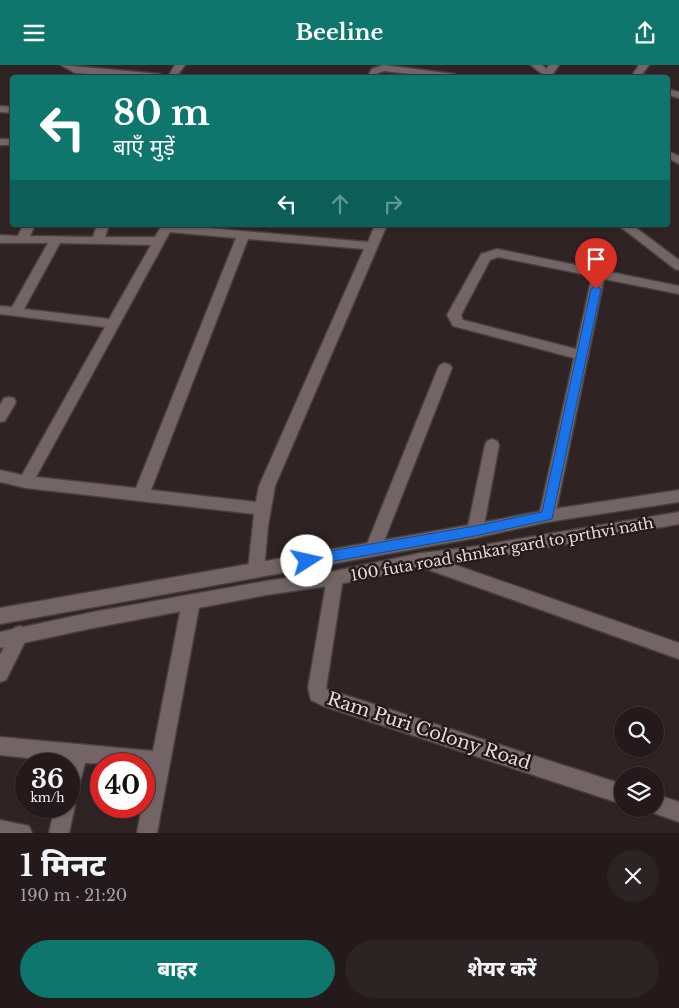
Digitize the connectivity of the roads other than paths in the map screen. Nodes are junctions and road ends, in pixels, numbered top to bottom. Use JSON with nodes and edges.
{"nodes":[{"id":1,"x":536,"y":65,"type":"edge"},
{"id":2,"x":68,"y":71,"type":"edge"},
{"id":3,"x":112,"y":75,"type":"edge"},
{"id":4,"x":372,"y":75,"type":"edge"},
{"id":5,"x":438,"y":75,"type":"edge"},
{"id":6,"x":549,"y":75,"type":"edge"},
{"id":7,"x":28,"y":227,"type":"edge"},
{"id":8,"x":102,"y":227,"type":"edge"},
{"id":9,"x":380,"y":227,"type":"edge"},
{"id":10,"x":627,"y":227,"type":"edge"},
{"id":11,"x":164,"y":231,"type":"edge"},
{"id":12,"x":243,"y":235,"type":"junction"},
{"id":13,"x":0,"y":239,"type":"edge"},
{"id":14,"x":22,"y":239,"type":"junction"},
{"id":15,"x":56,"y":239,"type":"junction"},
{"id":16,"x":98,"y":240,"type":"junction"},
{"id":17,"x":370,"y":247,"type":"junction"},
{"id":18,"x":679,"y":266,"type":"edge"},
{"id":19,"x":599,"y":273,"type":"junction"},
{"id":20,"x":679,"y":290,"type":"edge"},
{"id":21,"x":0,"y":310,"type":"edge"},
{"id":22,"x":16,"y":312,"type":"junction"},
{"id":23,"x":113,"y":324,"type":"junction"},
{"id":24,"x":582,"y":355,"type":"junction"},
{"id":25,"x":445,"y":368,"type":"dead end"},
{"id":26,"x":9,"y":402,"type":"dead end"},
{"id":27,"x":0,"y":417,"type":"edge"},
{"id":28,"x":492,"y":445,"type":"dead end"},
{"id":29,"x":0,"y":477,"type":"edge"},
{"id":30,"x":26,"y":481,"type":"junction"},
{"id":31,"x":141,"y":495,"type":"junction"},
{"id":32,"x":679,"y":496,"type":"edge"},
{"id":33,"x":263,"y":509,"type":"junction"},
{"id":34,"x":547,"y":515,"type":"junction"},
{"id":35,"x":679,"y":518,"type":"edge"},
{"id":36,"x":475,"y":531,"type":"junction"},
{"id":37,"x":373,"y":549,"type":"junction"},
{"id":38,"x":421,"y":560,"type":"junction"},
{"id":39,"x":256,"y":570,"type":"junction"},
{"id":40,"x":335,"y":578,"type":"junction"},
{"id":41,"x":191,"y":602,"type":"junction"},
{"id":42,"x":0,"y":616,"type":"edge"},
{"id":43,"x":20,"y":635,"type":"junction"},
{"id":44,"x":0,"y":640,"type":"edge"},
{"id":45,"x":679,"y":651,"type":"edge"},
{"id":46,"x":0,"y":674,"type":"edge"},
{"id":47,"x":0,"y":746,"type":"edge"},
{"id":48,"x":77,"y":753,"type":"edge"},
{"id":49,"x":80,"y":753,"type":"edge"},
{"id":50,"x":160,"y":761,"type":"junction"},
{"id":51,"x":614,"y":791,"type":"edge"},
{"id":52,"x":664,"y":807,"type":"edge"},
{"id":53,"x":679,"y":812,"type":"edge"},
{"id":54,"x":62,"y":818,"type":"edge"},
{"id":55,"x":0,"y":830,"type":"edge"},
{"id":56,"x":22,"y":833,"type":"edge"},
{"id":57,"x":59,"y":833,"type":"edge"},
{"id":58,"x":148,"y":833,"type":"edge"}],
"edges":[{"from":1,"to":6,"type":"street"},
{"from":2,"to":3,"type":"street"},
{"from":4,"to":5,"type":"street"},
{"from":7,"to":14,"type":"street"},
{"from":8,"to":16,"type":"street"},
{"from":9,"to":17,"type":"street"},
{"from":10,"to":18,"type":"street"},
{"from":11,"to":12,"type":"street"},
{"from":11,"to":16,"type":"street"},
{"from":11,"to":23,"type":"street"},
{"from":12,"to":17,"type":"street"},
{"from":12,"to":31,"type":"street"},
{"from":13,"to":14,"type":"street"},
{"from":14,"to":15,"type":"street"},
{"from":15,"to":16,"type":"street"},
{"from":15,"to":22,"type":"street"},
{"from":17,"to":33,"type":"street"},
{"from":19,"to":20,"type":"street"},
{"from":19,"to":24,"type":"street"},
{"from":19,"to":24,"type":"street"},
{"from":21,"to":22,"type":"street"},
{"from":22,"to":23,"type":"street"},
{"from":23,"to":30,"type":"street"},
{"from":24,"to":34,"type":"street"},
{"from":25,"to":37,"type":"street"},
{"from":26,"to":27,"type":"street"},
{"from":28,"to":36,"type":"street"},
{"from":29,"to":30,"type":"street"},
{"from":30,"to":31,"type":"street"},
{"from":31,"to":33,"type":"street"},
{"from":32,"to":34,"type":"street"},
{"from":33,"to":39,"type":"street"},
{"from":34,"to":36,"type":"street"},
{"from":35,"to":38,"type":"street","name":"100 futa road shnkar gard to prthvi nath"},
{"from":36,"to":37,"type":"street"},
{"from":37,"to":39,"type":"street"},
{"from":38,"to":40,"type":"street","name":"100 futa road shnkar gard to prthvi nath"},
{"from":38,"to":45,"type":"street"},
{"from":39,"to":42,"type":"street"},
{"from":40,"to":41,"type":"street","name":"100 futa road shnkar gard to prthvi nath"},
{"from":40,"to":51,"type":"street","name":"Ram Puri Colony Road"},
{"from":41,"to":43,"type":"street","name":"100 futa road shnkar gard to prthvi nath"},
{"from":41,"to":50,"type":"street"},
{"from":43,"to":44,"type":"street","name":"100 futa road shnkar gard to prthvi nath"},
{"from":43,"to":46,"type":"street"},
{"from":47,"to":48,"type":"street"},
{"from":49,"to":50,"type":"street"},
{"from":50,"to":58,"type":"street"},
{"from":52,"to":53,"type":"street"},
{"from":54,"to":57,"type":"street"},
{"from":55,"to":56,"type":"street"}]}
